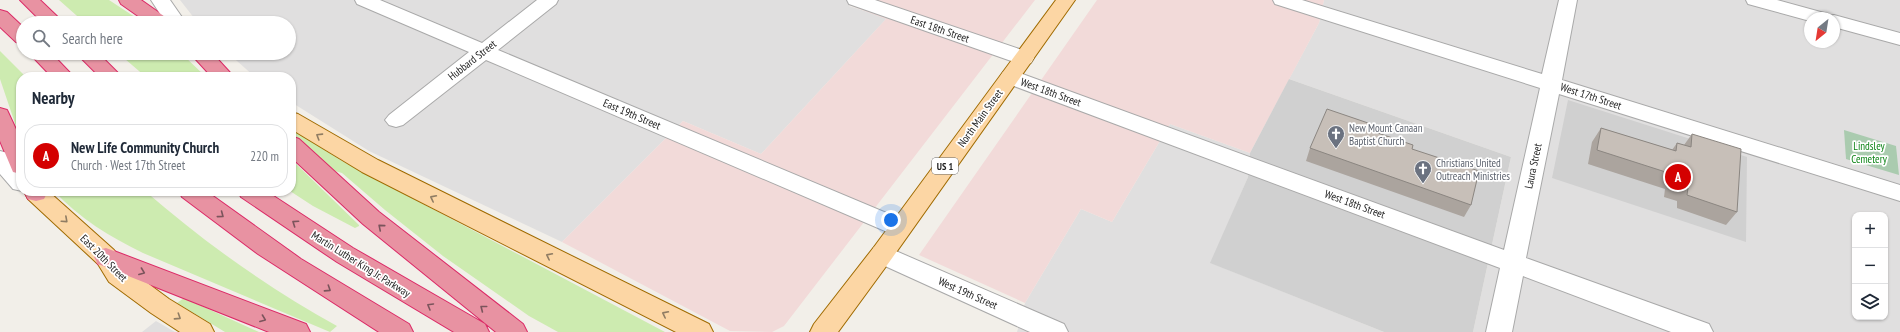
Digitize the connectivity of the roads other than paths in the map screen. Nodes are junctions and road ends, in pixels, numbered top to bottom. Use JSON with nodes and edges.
{"nodes":[{"id":1,"x":28,"y":0,"type":"edge"},
{"id":2,"x":128,"y":0,"type":"edge"},
{"id":3,"x":160,"y":0,"type":"edge"},
{"id":4,"x":364,"y":0,"type":"edge"},
{"id":5,"x":549,"y":0,"type":"edge"},
{"id":6,"x":856,"y":0,"type":"edge"},
{"id":7,"x":1066,"y":0,"type":"edge"},
{"id":8,"x":1282,"y":0,"type":"edge"},
{"id":9,"x":1568,"y":0,"type":"edge"},
{"id":10,"x":1755,"y":0,"type":"edge"},
{"id":11,"x":1804,"y":13,"type":"edge"},
{"id":12,"x":0,"y":16,"type":"edge"},
{"id":13,"x":46,"y":16,"type":"edge"},
{"id":14,"x":151,"y":16,"type":"edge"},
{"id":15,"x":171,"y":16,"type":"edge"},
{"id":16,"x":1840,"y":23,"type":"edge"},
{"id":17,"x":16,"y":31,"type":"edge"},
{"id":18,"x":1900,"y":39,"type":"edge"},
{"id":19,"x":483,"y":51,"type":"junction"},
{"id":20,"x":1024,"y":58,"type":"junction"},
{"id":21,"x":46,"y":60,"type":"edge"},
{"id":22,"x":94,"y":60,"type":"edge"},
{"id":23,"x":208,"y":60,"type":"edge"},
{"id":24,"x":210,"y":60,"type":"edge"},
{"id":25,"x":59,"y":72,"type":"edge"},
{"id":26,"x":107,"y":72,"type":"edge"},
{"id":27,"x":219,"y":72,"type":"edge"},
{"id":28,"x":225,"y":72,"type":"edge"},
{"id":29,"x":1010,"y":77,"type":"junction"},
{"id":30,"x":1550,"y":83,"type":"junction"},
{"id":31,"x":0,"y":115,"type":"edge"},
{"id":32,"x":396,"y":120,"type":"dead end"},
{"id":33,"x":296,"y":122,"type":"edge"},
{"id":34,"x":296,"y":149,"type":"edge"},
{"id":35,"x":16,"y":154,"type":"edge"},
{"id":36,"x":0,"y":159,"type":"edge"},
{"id":37,"x":16,"y":175,"type":"edge"},
{"id":38,"x":1900,"y":193,"type":"edge"},
{"id":39,"x":38,"y":196,"type":"edge"},
{"id":40,"x":197,"y":196,"type":"edge"},
{"id":41,"x":256,"y":196,"type":"edge"},
{"id":42,"x":900,"y":228,"type":"junction"},
{"id":43,"x":882,"y":254,"type":"junction"},
{"id":44,"x":106,"y":257,"type":"junction"},
{"id":45,"x":1513,"y":263,"type":"junction"},
{"id":46,"x":201,"y":332,"type":"edge"},
{"id":47,"x":297,"y":332,"type":"edge"},
{"id":48,"x":400,"y":332,"type":"edge"},
{"id":49,"x":476,"y":332,"type":"edge"},
{"id":50,"x":514,"y":332,"type":"edge"},
{"id":51,"x":700,"y":332,"type":"edge"},
{"id":52,"x":823,"y":332,"type":"edge"},
{"id":53,"x":1055,"y":332,"type":"edge"},
{"id":54,"x":1499,"y":332,"type":"edge"},
{"id":55,"x":1700,"y":332,"type":"edge"}],
"edges":[{"from":1,"to":13,"type":"highway"},
{"from":2,"to":14,"type":"highway"},
{"from":3,"to":15,"type":"street"},
{"from":4,"to":19,"type":"street","name":"East 19th Street"},
{"from":5,"to":19,"type":"street","name":"Hubbard Street"},
{"from":6,"to":20,"type":"street","name":"East 18th Street"},
{"from":7,"to":20,"type":"main road","name":"North Main Street","number":"US 1"},
{"from":8,"to":30,"type":"street","name":"West 17th Street"},
{"from":9,"to":30,"type":"street","name":"Laura Street"},
{"from":10,"to":11,"type":"street"},
{"from":12,"to":17,"type":"highway"},
{"from":16,"to":18,"type":"street"},
{"from":19,"to":32,"type":"street","name":"Hubbard Street"},
{"from":19,"to":42,"type":"street","name":"East 19th Street"},
{"from":20,"to":29,"type":"main road","name":"North Main Street","number":"US 1"},
{"from":21,"to":25,"type":"highway"},
{"from":22,"to":26,"type":"highway"},
{"from":23,"to":27,"type":"highway"},
{"from":24,"to":28,"type":"main road"},
{"from":29,"to":42,"type":"main road","name":"North Main Street","number":"US 1"},
{"from":29,"to":45,"type":"street","name":"West 18th Street"},
{"from":30,"to":38,"type":"street","name":"West 17th Street"},
{"from":30,"to":45,"type":"street","name":"Laura Street"},
{"from":31,"to":35,"type":"highway"},
{"from":51,"to":33,"type":"main road","one_way":true},
{"from":50,"to":34,"type":"highway","one_way":true},
{"from":36,"to":37,"type":"street","name":"East 20th Street"},
{"from":39,"to":44,"type":"main road","name":"East 20th Street","one_way":true},
{"from":40,"to":48,"type":"highway","one_way":true},
{"from":49,"to":41,"type":"highway","name":"Martin Luther King Jr. Parkway","one_way":true},
{"from":42,"to":43,"type":"main road","name":"North Main Street","number":"US 1"},
{"from":43,"to":52,"type":"main road","name":"North Main Street","number":"US 1"},
{"from":43,"to":53,"type":"street","name":"West 19th Street"},
{"from":44,"to":46,"type":"main road","name":"East 20th Street","one_way":true},
{"from":44,"to":47,"type":"highway","one_way":true},
{"from":45,"to":54,"type":"street","name":"Laura Street"},
{"from":45,"to":55,"type":"street","name":"West 18th Street"}]}
